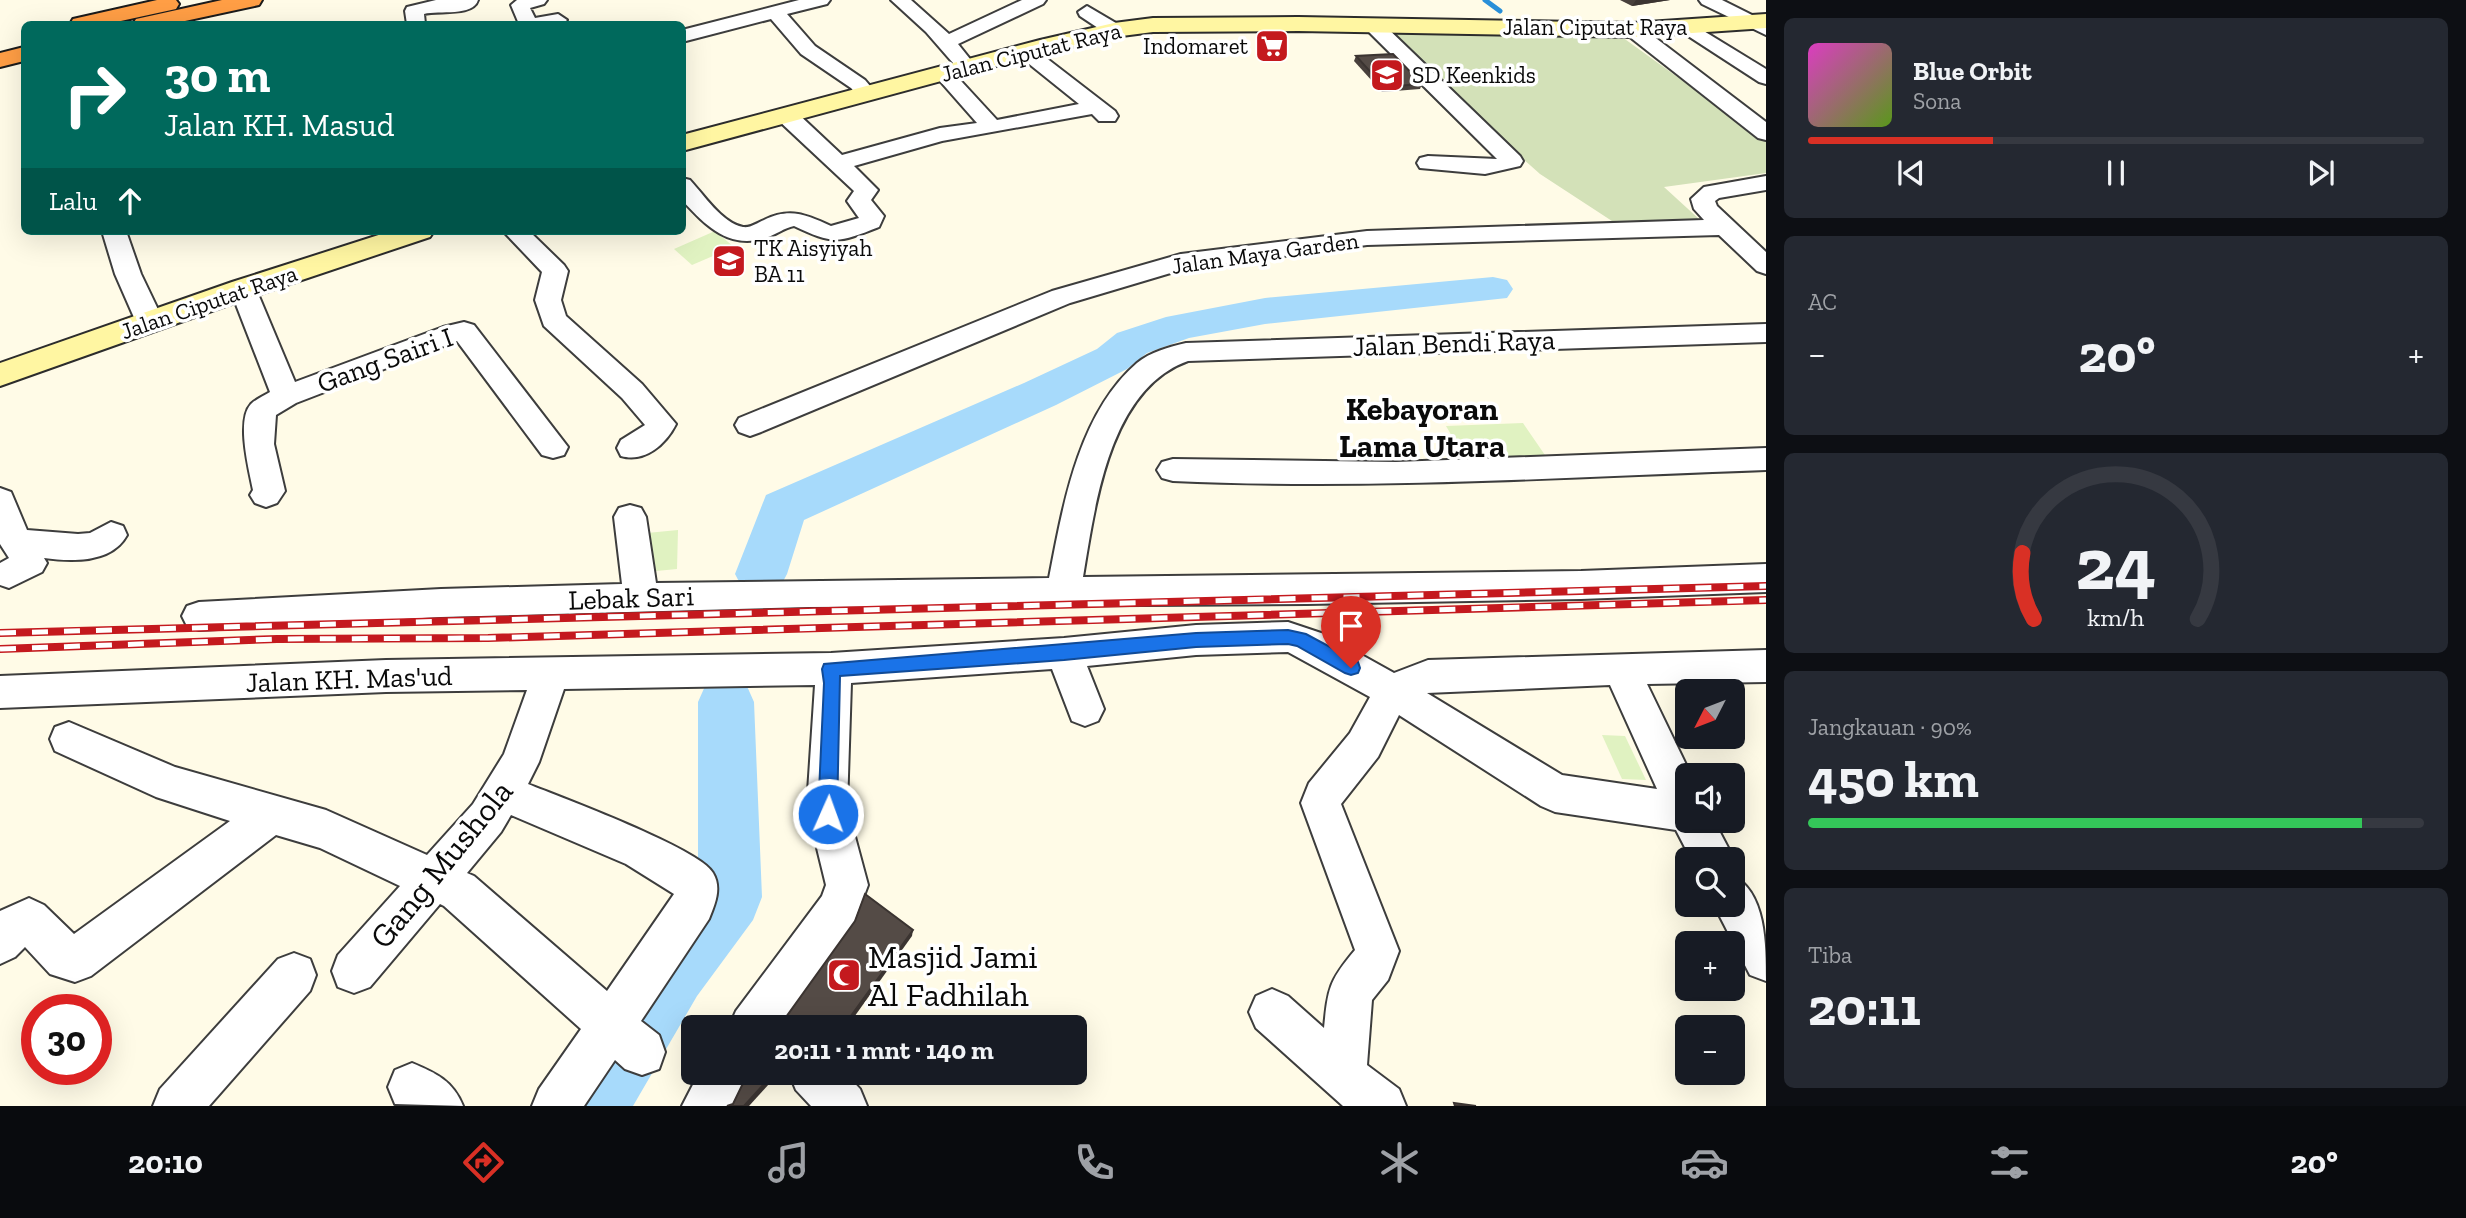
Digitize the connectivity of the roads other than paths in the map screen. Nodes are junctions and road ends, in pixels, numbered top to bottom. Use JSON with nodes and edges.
{"nodes":[{"id":1,"x":185,"y":0,"type":"edge"},
{"id":2,"x":251,"y":0,"type":"edge"},
{"id":3,"x":469,"y":0,"type":"edge"},
{"id":4,"x":538,"y":0,"type":"edge"},
{"id":5,"x":821,"y":0,"type":"edge"},
{"id":6,"x":900,"y":0,"type":"edge"},
{"id":7,"x":1037,"y":0,"type":"edge"},
{"id":8,"x":1708,"y":0,"type":"edge"},
{"id":9,"x":1011,"y":4,"type":"edge"},
{"id":10,"x":1490,"y":6,"type":"dead end"},
{"id":11,"x":1087,"y":12,"type":"dead end"},
{"id":12,"x":776,"y":13,"type":"junction"},
{"id":13,"x":558,"y":20,"type":"dead end"},
{"id":14,"x":94,"y":21,"type":"edge"},
{"id":15,"x":157,"y":21,"type":"edge"},
{"id":16,"x":415,"y":21,"type":"edge"},
{"id":17,"x":527,"y":21,"type":"edge"},
{"id":18,"x":552,"y":21,"type":"edge"},
{"id":19,"x":1761,"y":24,"type":"edge"},
{"id":20,"x":1374,"y":26,"type":"junction"},
{"id":21,"x":1553,"y":28,"type":"junction"},
{"id":22,"x":1689,"y":28,"type":"junction"},
{"id":23,"x":1114,"y":30,"type":"junction"},
{"id":24,"x":1633,"y":30,"type":"junction"},
{"id":25,"x":686,"y":35,"type":"edge"},
{"id":26,"x":21,"y":39,"type":"edge"},
{"id":27,"x":947,"y":42,"type":"junction"},
{"id":28,"x":0,"y":44,"type":"edge"},
{"id":29,"x":1025,"y":51,"type":"junction"},
{"id":30,"x":21,"y":55,"type":"edge"},
{"id":31,"x":0,"y":60,"type":"edge"},
{"id":32,"x":966,"y":66,"type":"junction"},
{"id":33,"x":943,"y":73,"type":"junction"},
{"id":34,"x":1766,"y":78,"type":"edge"},
{"id":35,"x":866,"y":93,"type":"junction"},
{"id":36,"x":786,"y":115,"type":"junction"},
{"id":37,"x":989,"y":128,"type":"junction"},
{"id":38,"x":1766,"y":133,"type":"edge"},
{"id":39,"x":686,"y":142,"type":"edge"},
{"id":40,"x":839,"y":163,"type":"junction"},
{"id":41,"x":1428,"y":163,"type":"dead end"},
{"id":42,"x":1766,"y":183,"type":"edge"},
{"id":43,"x":686,"y":189,"type":"edge"},
{"id":44,"x":1725,"y":228,"type":"junction"},
{"id":45,"x":115,"y":235,"type":"edge"},
{"id":46,"x":408,"y":235,"type":"edge"},
{"id":47,"x":519,"y":235,"type":"edge"},
{"id":48,"x":1766,"y":266,"type":"edge"},
{"id":49,"x":243,"y":289,"type":"junction"},
{"id":50,"x":150,"y":323,"type":"junction"},
{"id":51,"x":1766,"y":333,"type":"edge"},
{"id":52,"x":0,"y":375,"type":"edge"},
{"id":53,"x":286,"y":396,"type":"junction"},
{"id":54,"x":750,"y":425,"type":"dead end"},
{"id":55,"x":553,"y":447,"type":"dead end"},
{"id":56,"x":632,"y":448,"type":"dead end"},
{"id":57,"x":1766,"y":459,"type":"edge"},
{"id":58,"x":1174,"y":470,"type":"dead end"},
{"id":59,"x":266,"y":495,"type":"dead end"},
{"id":60,"x":0,"y":500,"type":"edge"},
{"id":61,"x":631,"y":517,"type":"dead end"},
{"id":62,"x":111,"y":535,"type":"dead end"},
{"id":63,"x":15,"y":541,"type":"junction"},
{"id":64,"x":9,"y":574,"type":"dead end"},
{"id":65,"x":1766,"y":578,"type":"edge"},
{"id":66,"x":1063,"y":592,"type":"junction"},
{"id":67,"x":641,"y":598,"type":"junction"},
{"id":68,"x":199,"y":616,"type":"dead end"},
{"id":69,"x":1064,"y":653,"type":"junction"},
{"id":70,"x":1766,"y":666,"type":"edge"},
{"id":71,"x":831,"y":669,"type":"junction"},
{"id":72,"x":1621,"y":669,"type":"junction"},
{"id":73,"x":551,"y":675,"type":"junction"},
{"id":74,"x":1392,"y":691,"type":"junction"},
{"id":75,"x":0,"y":692,"type":"edge"},
{"id":76,"x":1085,"y":709,"type":"dead end"},
{"id":77,"x":69,"y":739,"type":"dead end"},
{"id":78,"x":1675,"y":786,"type":"edge"},
{"id":79,"x":503,"y":793,"type":"junction"},
{"id":80,"x":1675,"y":810,"type":"edge"},
{"id":81,"x":271,"y":814,"type":"junction"},
{"id":82,"x":433,"y":879,"type":"junction"},
{"id":83,"x":1743,"y":917,"type":"edge"},
{"id":84,"x":0,"y":942,"type":"edge"},
{"id":85,"x":1766,"y":959,"type":"edge"},
{"id":86,"x":354,"y":971,"type":"dead end"},
{"id":87,"x":294,"y":975,"type":"dead end"},
{"id":88,"x":1272,"y":1012,"type":"dead end"},
{"id":89,"x":766,"y":1015,"type":"edge"},
{"id":90,"x":625,"y":1038,"type":"junction"},
{"id":91,"x":1342,"y":1076,"type":"junction"},
{"id":92,"x":719,"y":1085,"type":"edge"},
{"id":93,"x":824,"y":1085,"type":"edge"},
{"id":94,"x":177,"y":1106,"type":"edge"},
{"id":95,"x":556,"y":1106,"type":"edge"},
{"id":96,"x":706,"y":1106,"type":"edge"},
{"id":97,"x":843,"y":1106,"type":"edge"},
{"id":98,"x":1382,"y":1106,"type":"edge"}],
"edges":[{"from":1,"to":14,"type":"highway"},
{"from":2,"to":15,"type":"highway"},
{"from":3,"to":16,"type":"street"},
{"from":4,"to":17,"type":"street"},
{"from":5,"to":12,"type":"street"},
{"from":6,"to":27,"type":"street"},
{"from":7,"to":9,"type":"street"},
{"from":8,"to":19,"type":"street"},
{"from":9,"to":27,"type":"street"},
{"from":10,"to":21,"type":"main road"},
{"from":11,"to":23,"type":"street"},
{"from":12,"to":25,"type":"street"},
{"from":12,"to":35,"type":"street"},
{"from":13,"to":18,"type":"street"},
{"from":19,"to":22,"type":"main road","name":"Jalan Ciputat Raya"},
{"from":20,"to":21,"type":"main road","name":"Jalan Ciputat Raya"},
{"from":20,"to":23,"type":"main road","name":"Jalan Ciputat Raya"},
{"from":20,"to":41,"type":"street"},
{"from":21,"to":24,"type":"main road","name":"Jalan Ciputat Raya"},
{"from":22,"to":24,"type":"main road","name":"Jalan Ciputat Raya"},
{"from":22,"to":34,"type":"street"},
{"from":23,"to":29,"type":"main road","name":"Jalan Ciputat Raya"},
{"from":24,"to":38,"type":"street"},
{"from":26,"to":28,"type":"highway"},
{"from":27,"to":32,"type":"street"},
{"from":29,"to":32,"type":"main road","name":"Jalan Ciputat Raya"},
{"from":29,"to":37,"type":"street"},
{"from":30,"to":31,"type":"highway"},
{"from":32,"to":33,"type":"main road","name":"Jalan Ciputat Raya"},
{"from":33,"to":35,"type":"main road","name":"Jalan Ciputat Raya"},
{"from":33,"to":37,"type":"street"},
{"from":35,"to":36,"type":"main road","name":"Jalan Ciputat Raya"},
{"from":36,"to":39,"type":"main road","name":"Jalan Ciputat Raya"},
{"from":36,"to":40,"type":"street"},
{"from":37,"to":40,"type":"street"},
{"from":40,"to":43,"type":"street"},
{"from":42,"to":44,"type":"street"},
{"from":44,"to":48,"type":"street"},
{"from":44,"to":54,"type":"street","name":"Jalan Maya Garden"},
{"from":45,"to":50,"type":"street"},
{"from":46,"to":49,"type":"main road","name":"Jalan Ciputat Raya"},
{"from":47,"to":56,"type":"street"},
{"from":49,"to":50,"type":"main road","name":"Jalan Ciputat Raya"},
{"from":49,"to":53,"type":"street","name":"Gang Sairi I"},
{"from":50,"to":52,"type":"main road","name":"Jalan Ciputat Raya"},
{"from":51,"to":66,"type":"street","name":"Jalan Bendi Raya"},
{"from":53,"to":55,"type":"street","name":"Gang Sairi I"},
{"from":53,"to":59,"type":"street","name":"Gang Sairi I"},
{"from":57,"to":58,"type":"street"},
{"from":60,"to":63,"type":"street"},
{"from":61,"to":67,"type":"street"},
{"from":62,"to":63,"type":"street"},
{"from":63,"to":64,"type":"street"},
{"from":65,"to":66,"type":"street","name":"Lebak Sari"},
{"from":66,"to":67,"type":"street","name":"Lebak Sari"},
{"from":67,"to":68,"type":"street","name":"Lebak Sari"},
{"from":69,"to":71,"type":"street","name":"Jalan KH. Mas'ud"},
{"from":69,"to":74,"type":"street","name":"Jalan KH. Mas'ud"},
{"from":69,"to":76,"type":"street"},
{"from":70,"to":72,"type":"street"},
{"from":71,"to":73,"type":"street","name":"Jalan KH. Mas'ud"},
{"from":71,"to":89,"type":"street"},
{"from":72,"to":74,"type":"street"},
{"from":72,"to":78,"type":"street"},
{"from":73,"to":75,"type":"street","name":"Jalan KH. Mas'ud"},
{"from":73,"to":79,"type":"street","name":"Gang Mushola"},
{"from":74,"to":80,"type":"street"},
{"from":74,"to":91,"type":"street"},
{"from":77,"to":81,"type":"street"},
{"from":79,"to":82,"type":"street","name":"Gang Mushola"},
{"from":79,"to":90,"type":"street"},
{"from":81,"to":82,"type":"street"},
{"from":81,"to":84,"type":"street"},
{"from":82,"to":86,"type":"street","name":"Gang Mushola"},
{"from":82,"to":90,"type":"street"},
{"from":83,"to":85,"type":"street"},
{"from":87,"to":94,"type":"street"},
{"from":88,"to":91,"type":"street"},
{"from":90,"to":95,"type":"street"},
{"from":91,"to":98,"type":"street"},
{"from":92,"to":96,"type":"street"},
{"from":93,"to":97,"type":"street"}]}
